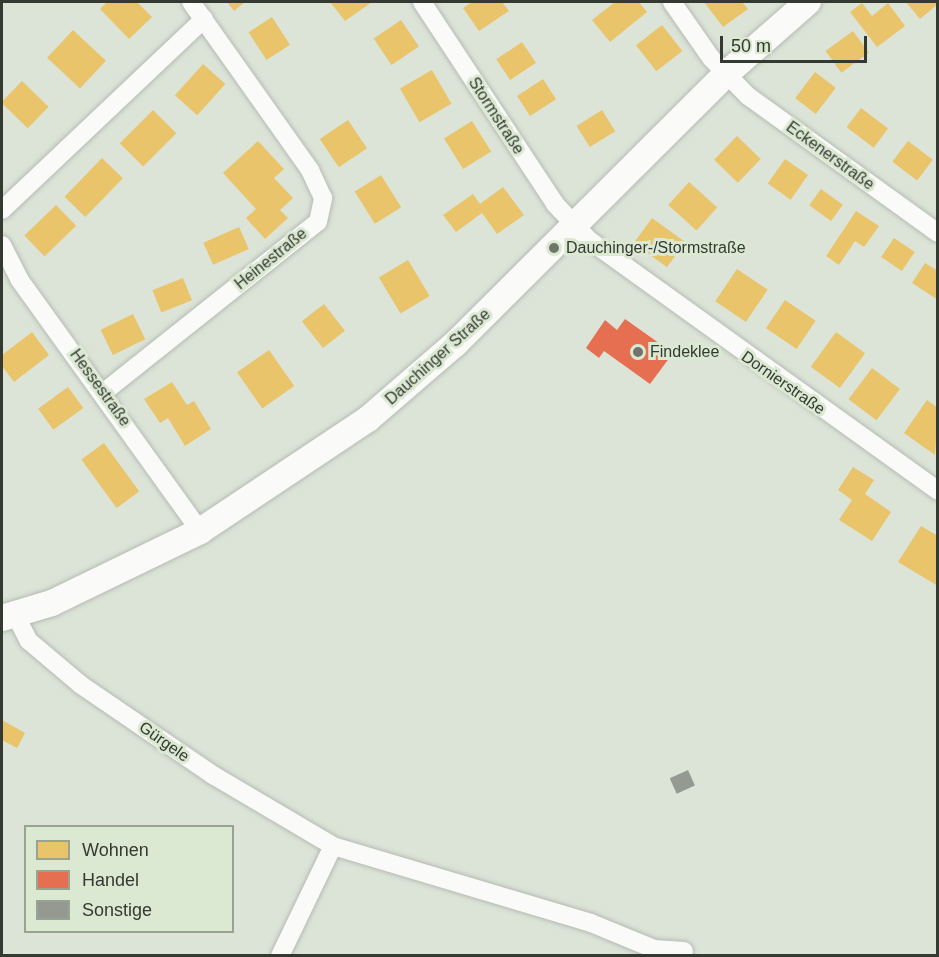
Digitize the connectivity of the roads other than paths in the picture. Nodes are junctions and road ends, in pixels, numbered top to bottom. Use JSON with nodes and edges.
{"nodes":[{"id":1,"x":191,"y":2,"type":"edge"},
{"id":2,"x":422,"y":2,"type":"edge"},
{"id":3,"x":672,"y":2,"type":"edge"},
{"id":4,"x":808,"y":2,"type":"edge"},
{"id":5,"x":204,"y":18,"type":"junction"},
{"id":6,"x":726,"y":74,"type":"junction"},
{"id":7,"x":2,"y":210,"type":"edge"},
{"id":8,"x":575,"y":226,"type":"junction"},
{"id":9,"x":938,"y":233,"type":"edge"},
{"id":10,"x":2,"y":245,"type":"edge"},
{"id":11,"x":104,"y":392,"type":"junction"},
{"id":12,"x":938,"y":491,"type":"edge"},
{"id":13,"x":200,"y":531,"type":"junction"},
{"id":14,"x":8,"y":616,"type":"edge"},
{"id":15,"x":333,"y":846,"type":"junction"},
{"id":16,"x":684,"y":951,"type":"dead end"},
{"id":17,"x":280,"y":956,"type":"edge"}],
"edges":[{"from":1,"to":5,"type":"street","name":"Heinestraße"},
{"from":2,"to":8,"type":"street","name":"Stormstraße"},
{"from":3,"to":6,"type":"street","name":"Eckenerstraße"},
{"from":4,"to":6,"type":"main road","name":"Dauchinger Straße"},
{"from":5,"to":7,"type":"street"},
{"from":5,"to":11,"type":"street","name":"Heinestraße"},
{"from":6,"to":8,"type":"main road","name":"Dauchinger Straße"},
{"from":6,"to":9,"type":"street","name":"Eckenerstraße"},
{"from":8,"to":12,"type":"street","name":"Dornierstraße"},
{"from":8,"to":13,"type":"main road","name":"Dauchinger Straße"},
{"from":10,"to":11,"type":"street","name":"Hessestraße"},
{"from":11,"to":13,"type":"street","name":"Hessestraße"},
{"from":13,"to":14,"type":"main road","name":"Dauchinger Straße"},
{"from":14,"to":15,"type":"street","name":"Gürgele"},
{"from":15,"to":16,"type":"street","name":"Gürgele"},
{"from":15,"to":17,"type":"street"}]}
